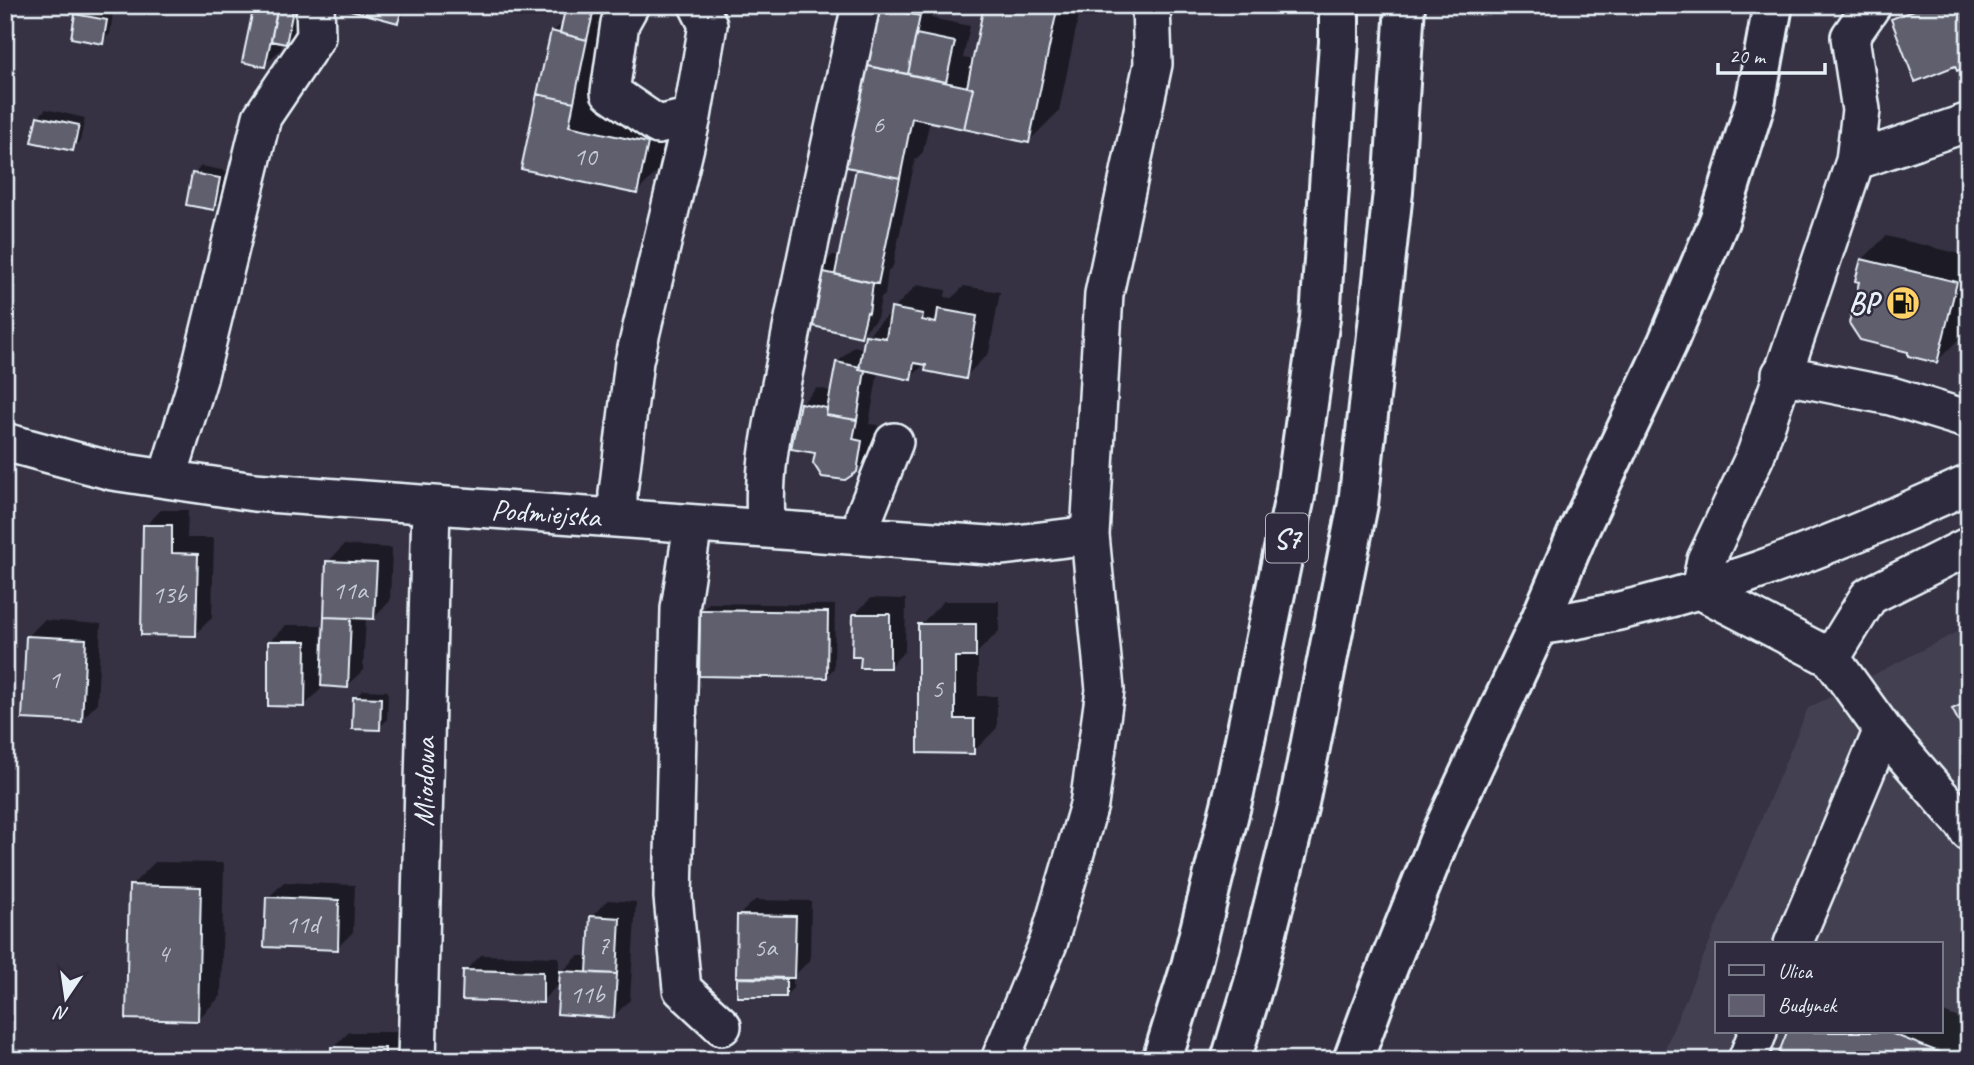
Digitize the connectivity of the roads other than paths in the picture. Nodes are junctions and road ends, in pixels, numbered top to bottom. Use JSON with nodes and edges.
{"nodes":[{"id":1,"x":314,"y":5,"type":"edge"},
{"id":2,"x":629,"y":5,"type":"edge"},
{"id":3,"x":698,"y":5,"type":"edge"},
{"id":4,"x":861,"y":5,"type":"edge"},
{"id":5,"x":1151,"y":5,"type":"edge"},
{"id":6,"x":1339,"y":5,"type":"edge"},
{"id":7,"x":1405,"y":5,"type":"edge"},
{"id":8,"x":1773,"y":5,"type":"edge"},
{"id":9,"x":1872,"y":5,"type":"edge"},
{"id":10,"x":692,"y":117,"type":"junction"},
{"id":11,"x":1969,"y":122,"type":"edge"},
{"id":12,"x":1856,"y":161,"type":"junction"},
{"id":13,"x":1781,"y":374,"type":"junction"},
{"id":14,"x":1969,"y":420,"type":"edge"},
{"id":15,"x":5,"y":442,"type":"edge"},
{"id":16,"x":894,"y":442,"type":"dead end"},
{"id":17,"x":167,"y":479,"type":"junction"},
{"id":18,"x":1969,"y":484,"type":"edge"},
{"id":19,"x":431,"y":505,"type":"junction"},
{"id":20,"x":618,"y":518,"type":"junction"},
{"id":21,"x":693,"y":524,"type":"junction"},
{"id":22,"x":767,"y":529,"type":"junction"},
{"id":23,"x":1090,"y":535,"type":"junction"},
{"id":24,"x":863,"y":536,"type":"junction"},
{"id":25,"x":1969,"y":546,"type":"edge"},
{"id":26,"x":1700,"y":590,"type":"junction"},
{"id":27,"x":1538,"y":626,"type":"junction"},
{"id":28,"x":1831,"y":658,"type":"junction"},
{"id":29,"x":1883,"y":730,"type":"junction"},
{"id":30,"x":1969,"y":832,"type":"edge"},
{"id":31,"x":1794,"y":942,"type":"edge"},
{"id":32,"x":722,"y":1026,"type":"dead end"},
{"id":33,"x":1757,"y":1034,"type":"edge"},
{"id":34,"x":417,"y":1060,"type":"edge"},
{"id":35,"x":1000,"y":1060,"type":"edge"},
{"id":36,"x":1162,"y":1060,"type":"edge"},
{"id":37,"x":1231,"y":1060,"type":"edge"},
{"id":38,"x":1353,"y":1060,"type":"edge"},
{"id":39,"x":1747,"y":1060,"type":"edge"}],
"edges":[{"from":1,"to":17,"type":"street"},
{"from":2,"to":10,"type":"street"},
{"from":3,"to":10,"type":"street"},
{"from":4,"to":22,"type":"street"},
{"from":5,"to":23,"type":"street"},
{"from":6,"to":36,"type":"highway","number":"S7"},
{"from":7,"to":37,"type":"highway","number":"S7"},
{"from":8,"to":27,"type":"highway"},
{"from":9,"to":12,"type":"street"},
{"from":10,"to":20,"type":"street"},
{"from":11,"to":12,"type":"street"},
{"from":12,"to":13,"type":"street"},
{"from":13,"to":14,"type":"street"},
{"from":13,"to":26,"type":"street"},
{"from":15,"to":17,"type":"street","name":"Podmiejska"},
{"from":16,"to":24,"type":"street"},
{"from":17,"to":19,"type":"street","name":"Podmiejska"},
{"from":18,"to":26,"type":"street"},
{"from":19,"to":20,"type":"street","name":"Podmiejska"},
{"from":19,"to":34,"type":"street","name":"Miodowa"},
{"from":20,"to":21,"type":"street","name":"Podmiejska"},
{"from":21,"to":22,"type":"street","name":"Podmiejska"},
{"from":21,"to":32,"type":"street"},
{"from":22,"to":24,"type":"street","name":"Podmiejska"},
{"from":23,"to":24,"type":"street","name":"Podmiejska"},
{"from":23,"to":35,"type":"street"},
{"from":25,"to":28,"type":"street"},
{"from":26,"to":27,"type":"street"},
{"from":26,"to":28,"type":"street"},
{"from":27,"to":38,"type":"highway"},
{"from":28,"to":29,"type":"street"},
{"from":29,"to":30,"type":"street"},
{"from":29,"to":31,"type":"street"},
{"from":33,"to":39,"type":"street"}]}
